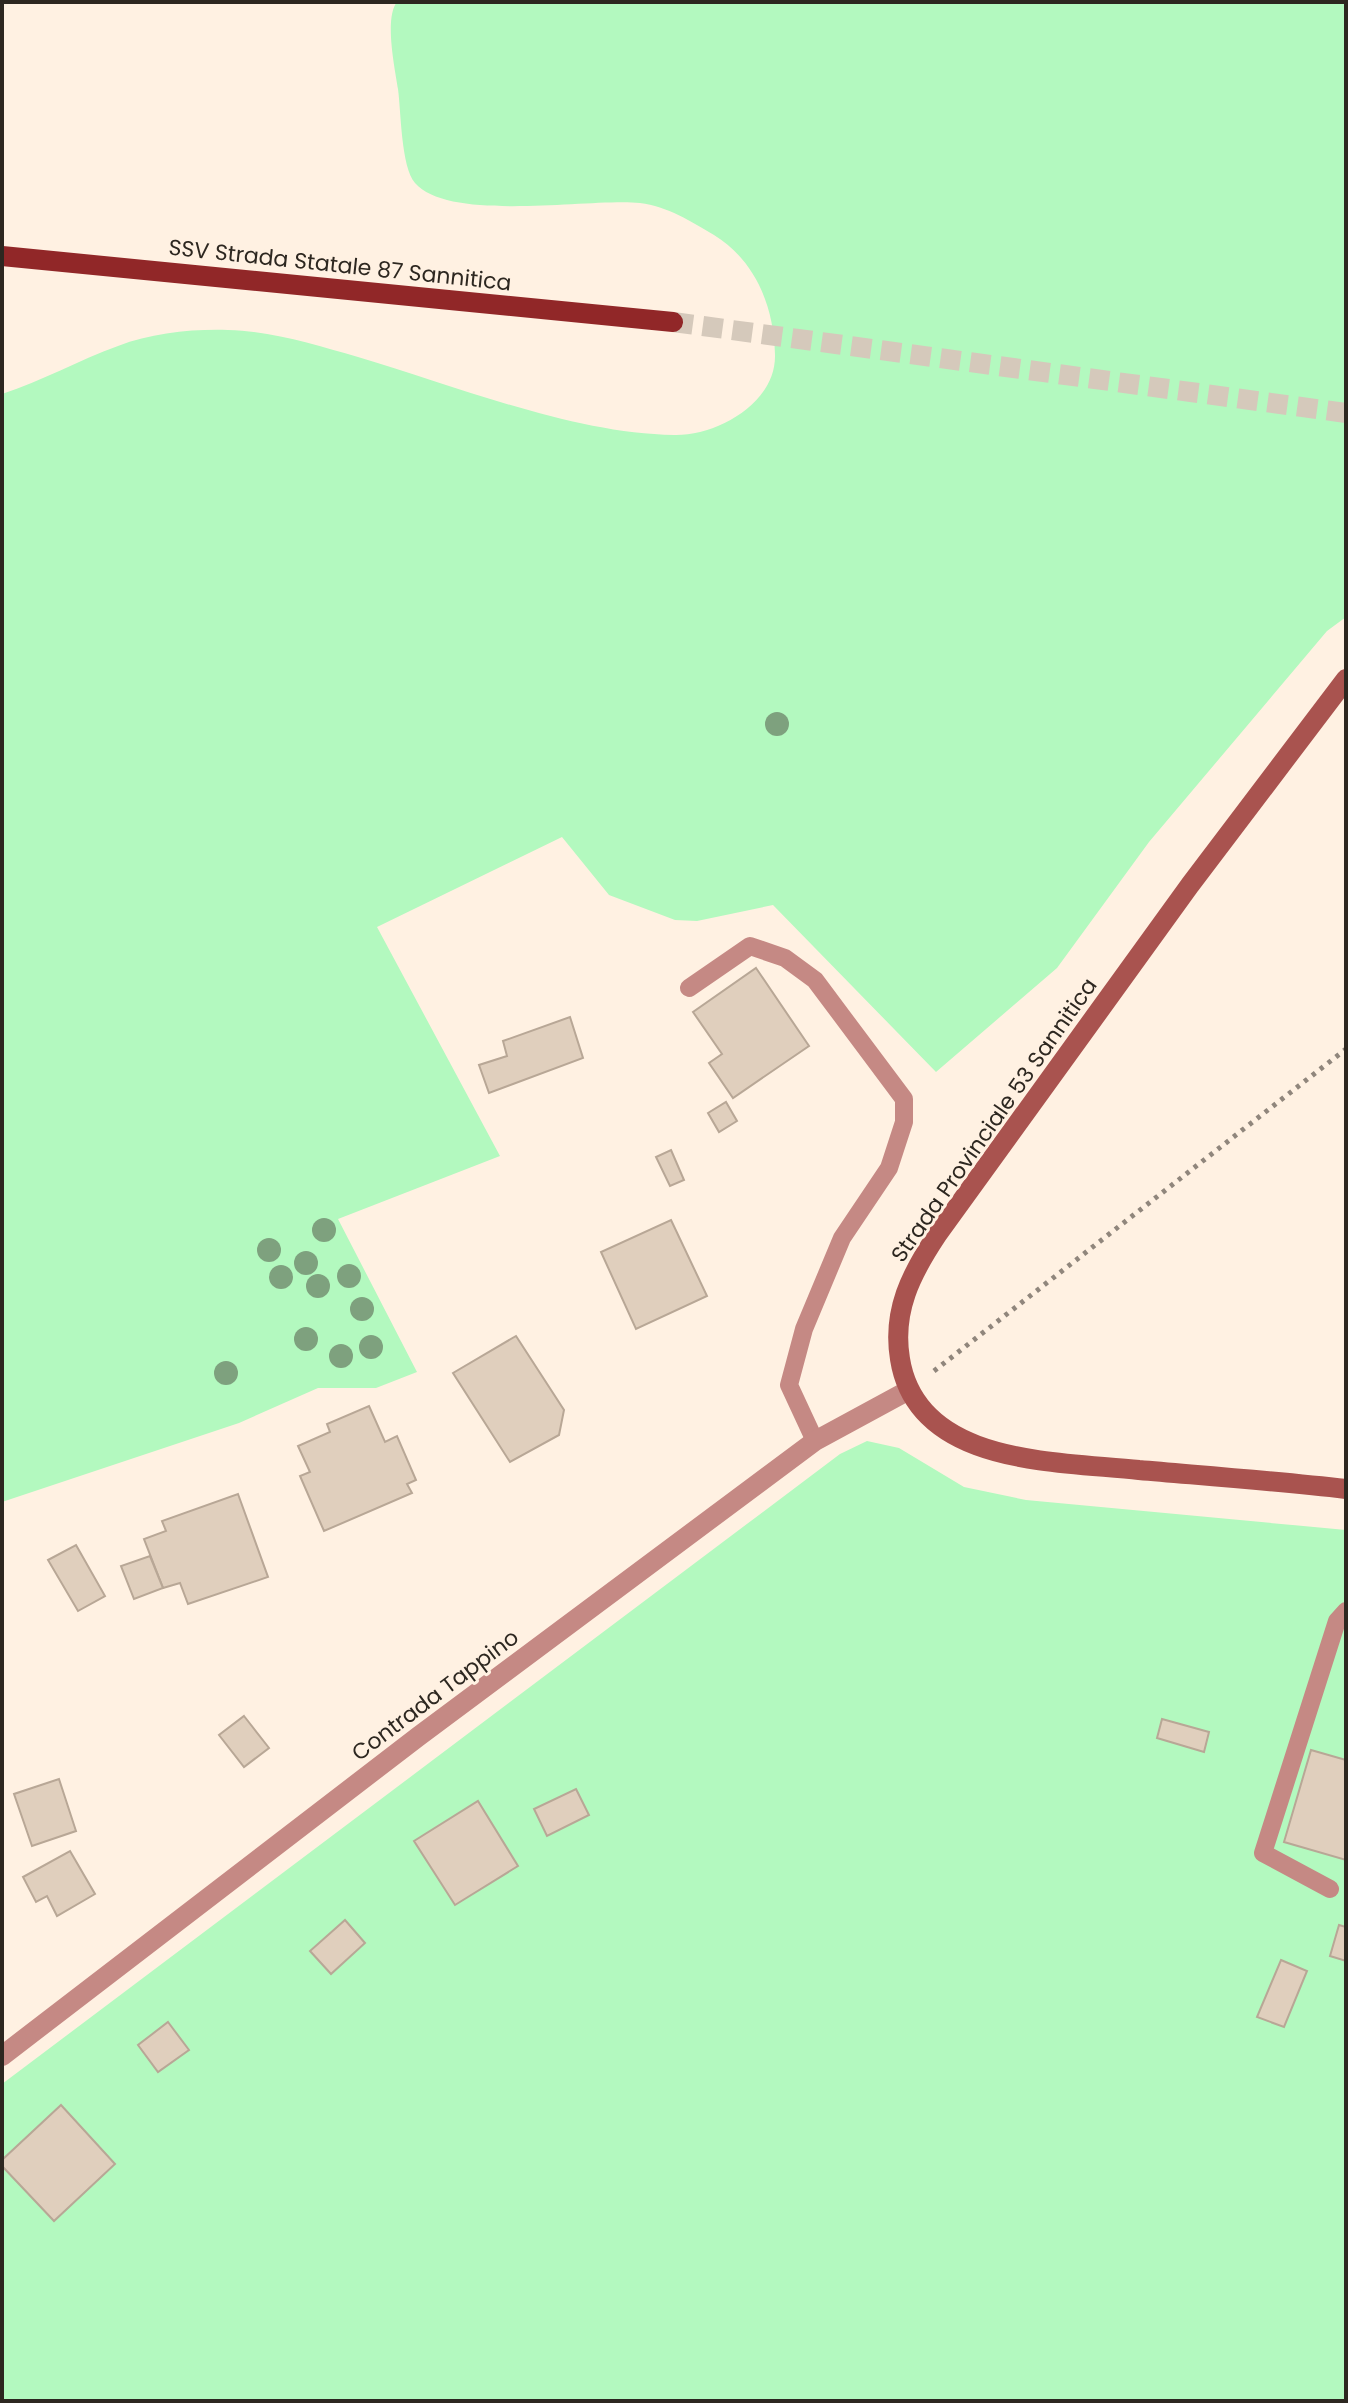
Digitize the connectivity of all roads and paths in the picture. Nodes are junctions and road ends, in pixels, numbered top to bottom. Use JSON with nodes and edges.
{"nodes":[{"id":1,"x":2,"y":256,"type":"edge"},
{"id":2,"x":673,"y":322,"type":"tunnel mouth"},
{"id":3,"x":1346,"y":679,"type":"edge"},
{"id":4,"x":689,"y":988,"type":"dead end"},
{"id":5,"x":1346,"y":1049,"type":"edge"},
{"id":6,"x":909,"y":1390,"type":"junction"},
{"id":7,"x":815,"y":1441,"type":"junction"},
{"id":8,"x":1346,"y":1489,"type":"edge"},
{"id":9,"x":1346,"y":1611,"type":"edge"},
{"id":10,"x":1330,"y":1889,"type":"dead end"},
{"id":11,"x":2,"y":2056,"type":"edge"}],
"edges":[{"from":1,"to":2,"type":"main road","name":"SSV Strada Statale 87 Sannitica"},
{"from":3,"to":6,"type":"street","name":"Strada Provinciale 53 Sannitica"},
{"from":4,"to":7,"type":"lane"},
{"from":5,"to":6,"type":"path"},
{"from":6,"to":7,"type":"street","name":"Contrada Tappino"},
{"from":6,"to":8,"type":"street","name":"Strada Provinciale 53 Sannitica"},
{"from":7,"to":11,"type":"street","name":"Contrada Tappino"},
{"from":9,"to":10,"type":"lane"}]}
